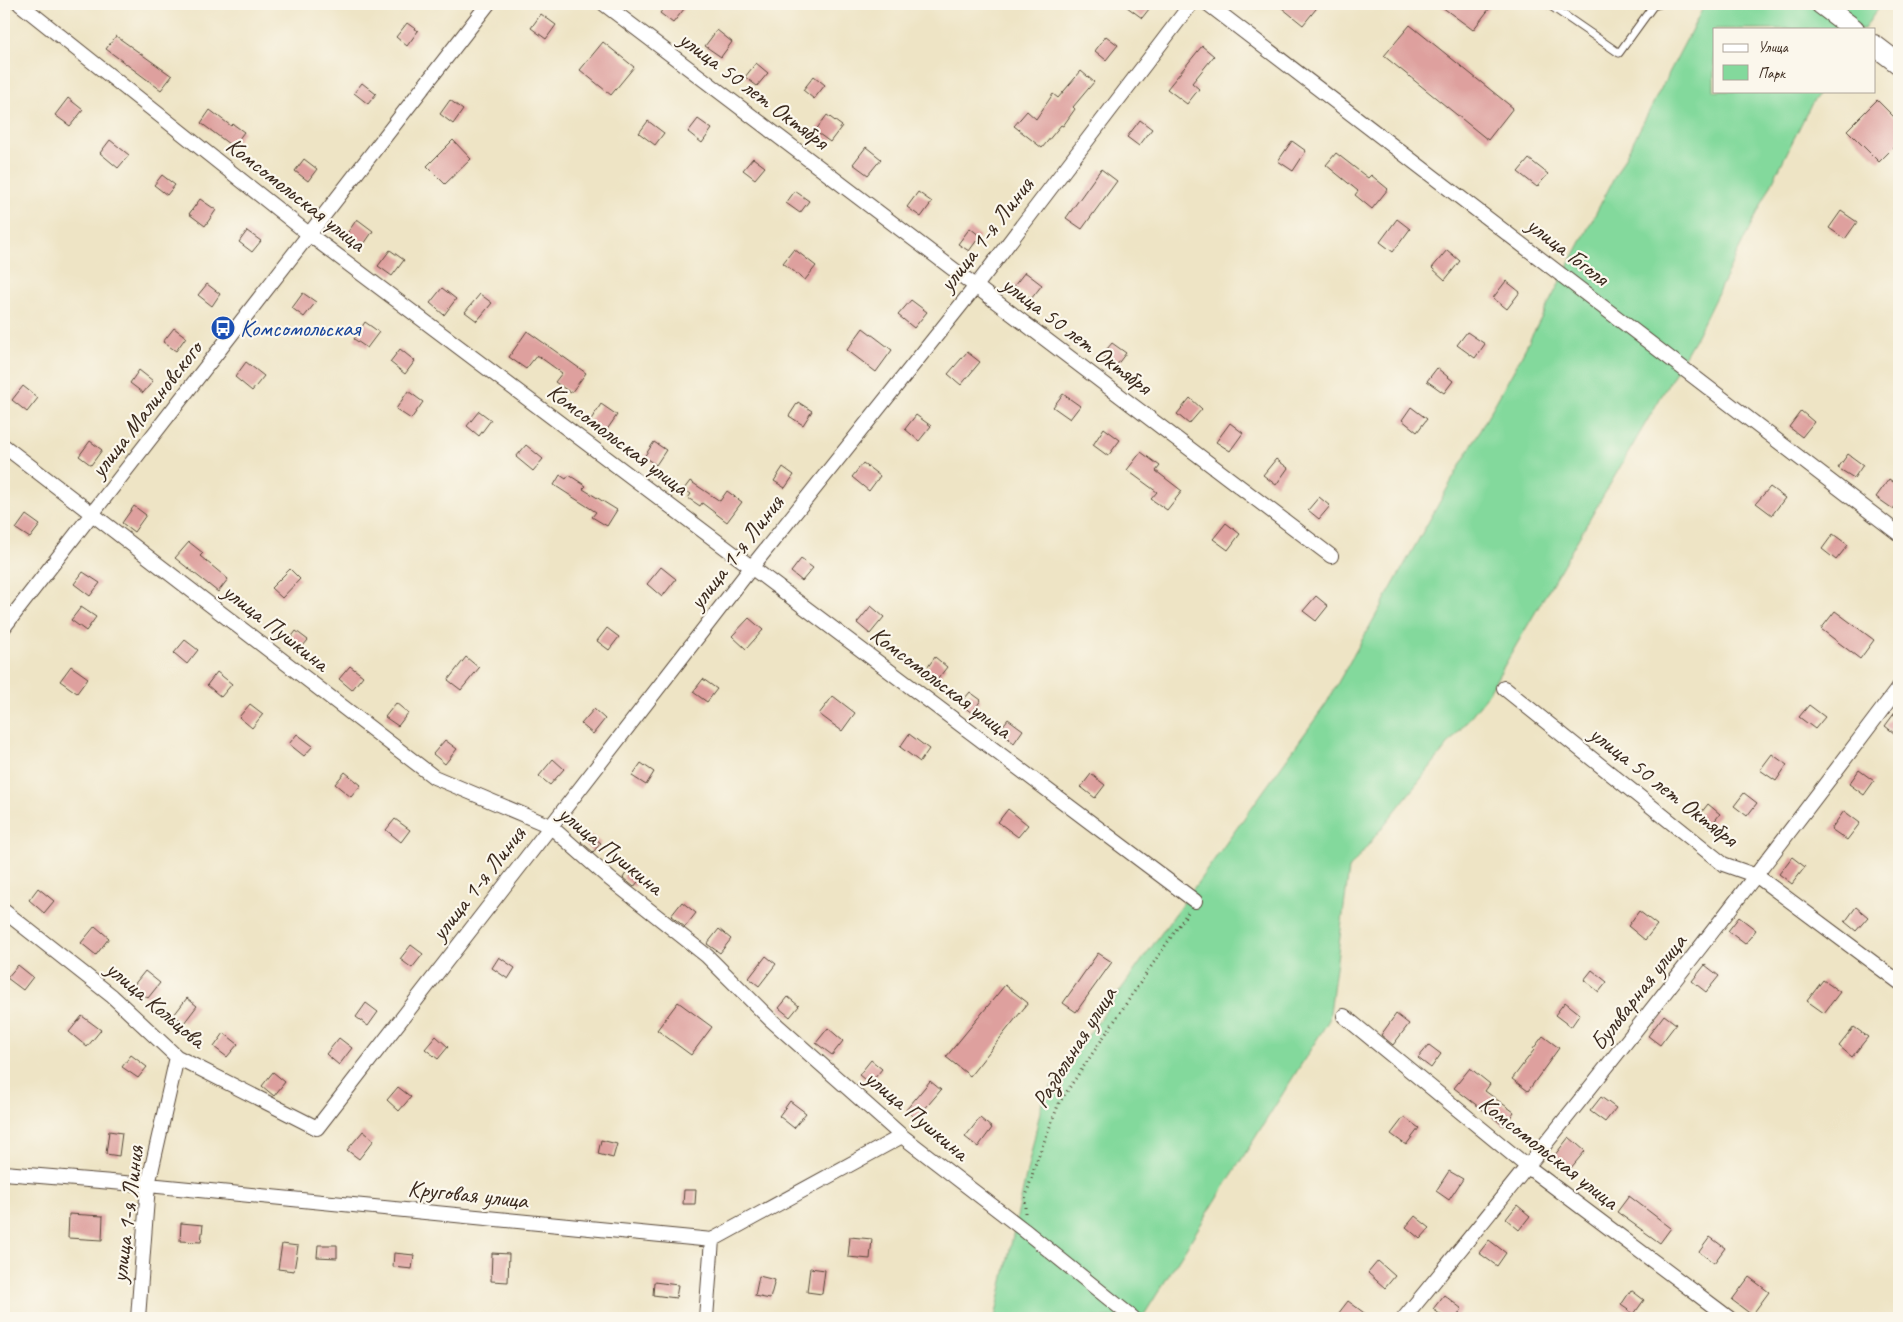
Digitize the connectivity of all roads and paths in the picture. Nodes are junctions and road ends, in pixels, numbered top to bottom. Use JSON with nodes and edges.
{"nodes":[{"id":1,"x":20,"y":4,"type":"edge"},
{"id":2,"x":488,"y":4,"type":"edge"},
{"id":3,"x":604,"y":4,"type":"edge"},
{"id":4,"x":1191,"y":4,"type":"edge"},
{"id":5,"x":1208,"y":4,"type":"edge"},
{"id":6,"x":1548,"y":4,"type":"edge"},
{"id":7,"x":1660,"y":4,"type":"edge"},
{"id":8,"x":1821,"y":4,"type":"edge"},
{"id":9,"x":1854,"y":28,"type":"edge"},
{"id":10,"x":1876,"y":46,"type":"edge"},
{"id":11,"x":1899,"y":64,"type":"edge"},
{"id":12,"x":310,"y":235,"type":"junction"},
{"id":13,"x":976,"y":286,"type":"junction"},
{"id":14,"x":4,"y":446,"type":"edge"},
{"id":15,"x":92,"y":514,"type":"junction"},
{"id":16,"x":1899,"y":534,"type":"edge"},
{"id":17,"x":1331,"y":556,"type":"dead end"},
{"id":18,"x":751,"y":568,"type":"junction"},
{"id":19,"x":4,"y":627,"type":"edge"},
{"id":20,"x":1899,"y":687,"type":"edge"},
{"id":21,"x":1504,"y":688,"type":"dead end"},
{"id":22,"x":550,"y":826,"type":"junction"},
{"id":23,"x":1757,"y":876,"type":"junction"},
{"id":24,"x":1195,"y":901,"type":"joint"},
{"id":25,"x":4,"y":911,"type":"edge"},
{"id":26,"x":1899,"y":982,"type":"edge"},
{"id":27,"x":1344,"y":1016,"type":"dead end"},
{"id":28,"x":177,"y":1057,"type":"junction"},
{"id":29,"x":317,"y":1128,"type":"joint"},
{"id":30,"x":902,"y":1136,"type":"junction"},
{"id":31,"x":1528,"y":1167,"type":"junction"},
{"id":32,"x":4,"y":1173,"type":"edge"},
{"id":33,"x":148,"y":1185,"type":"junction"},
{"id":34,"x":1024,"y":1230,"type":"junction"},
{"id":35,"x":712,"y":1240,"type":"junction"},
{"id":36,"x":138,"y":1318,"type":"edge"},
{"id":37,"x":706,"y":1318,"type":"edge"},
{"id":38,"x":1133,"y":1318,"type":"edge"},
{"id":39,"x":1404,"y":1318,"type":"edge"},
{"id":40,"x":1729,"y":1318,"type":"edge"}],
"edges":[{"from":1,"to":12,"type":"street","name":"Комсомольская улица"},
{"from":2,"to":12,"type":"street","name":"улица Малиновского"},
{"from":3,"to":13,"type":"street","name":"улица 50 лет Октября"},
{"from":4,"to":13,"type":"street","name":"улица 1-я Линия"},
{"from":5,"to":16,"type":"street","name":"улица Гоголя"},
{"from":6,"to":7,"type":"lane"},
{"from":8,"to":9,"type":"main road"},
{"from":10,"to":11,"type":"main road"},
{"from":12,"to":15,"type":"street","name":"улица Малиновского"},
{"from":12,"to":18,"type":"street","name":"Комсомольская улица"},
{"from":13,"to":17,"type":"street","name":"улица 50 лет Октября"},
{"from":13,"to":18,"type":"street","name":"улица 1-я Линия"},
{"from":14,"to":15,"type":"street","name":"улица Пушкина"},
{"from":15,"to":19,"type":"street","name":"улица Малиновского"},
{"from":15,"to":22,"type":"street","name":"улица Пушкина"},
{"from":18,"to":22,"type":"street","name":"улица 1-я Линия"},
{"from":18,"to":24,"type":"street","name":"Комсомольская улица"},
{"from":20,"to":23,"type":"street","name":"Бульварная улица"},
{"from":21,"to":23,"type":"street","name":"улица 50 лет Октября"},
{"from":22,"to":29,"type":"street","name":"улица 1-я Линия"},
{"from":22,"to":30,"type":"street","name":"улица Пушкина"},
{"from":23,"to":26,"type":"street","name":"улица 50 лет Октября"},
{"from":23,"to":31,"type":"street","name":"Бульварная улица"},
{"from":24,"to":34,"type":"path","name":"Раздольная улица"},
{"from":25,"to":28,"type":"street","name":"улица Кольцова"},
{"from":27,"to":31,"type":"street","name":"Комсомольская улица"},
{"from":28,"to":29,"type":"street","name":"улица Кольцова"},
{"from":28,"to":33,"type":"street","name":"улица 1-я Линия"},
{"from":30,"to":34,"type":"street","name":"улица Пушкина"},
{"from":30,"to":35,"type":"street"},
{"from":31,"to":39,"type":"street","name":"Бульварная улица"},
{"from":31,"to":40,"type":"street","name":"Комсомольская улица"},
{"from":32,"to":33,"type":"street","name":"Круговая улица"},
{"from":33,"to":35,"type":"street","name":"Круговая улица"},
{"from":33,"to":36,"type":"street","name":"улица 1-я Линия"},
{"from":34,"to":38,"type":"street","name":"улица Пушкина"},
{"from":35,"to":37,"type":"street"}]}
